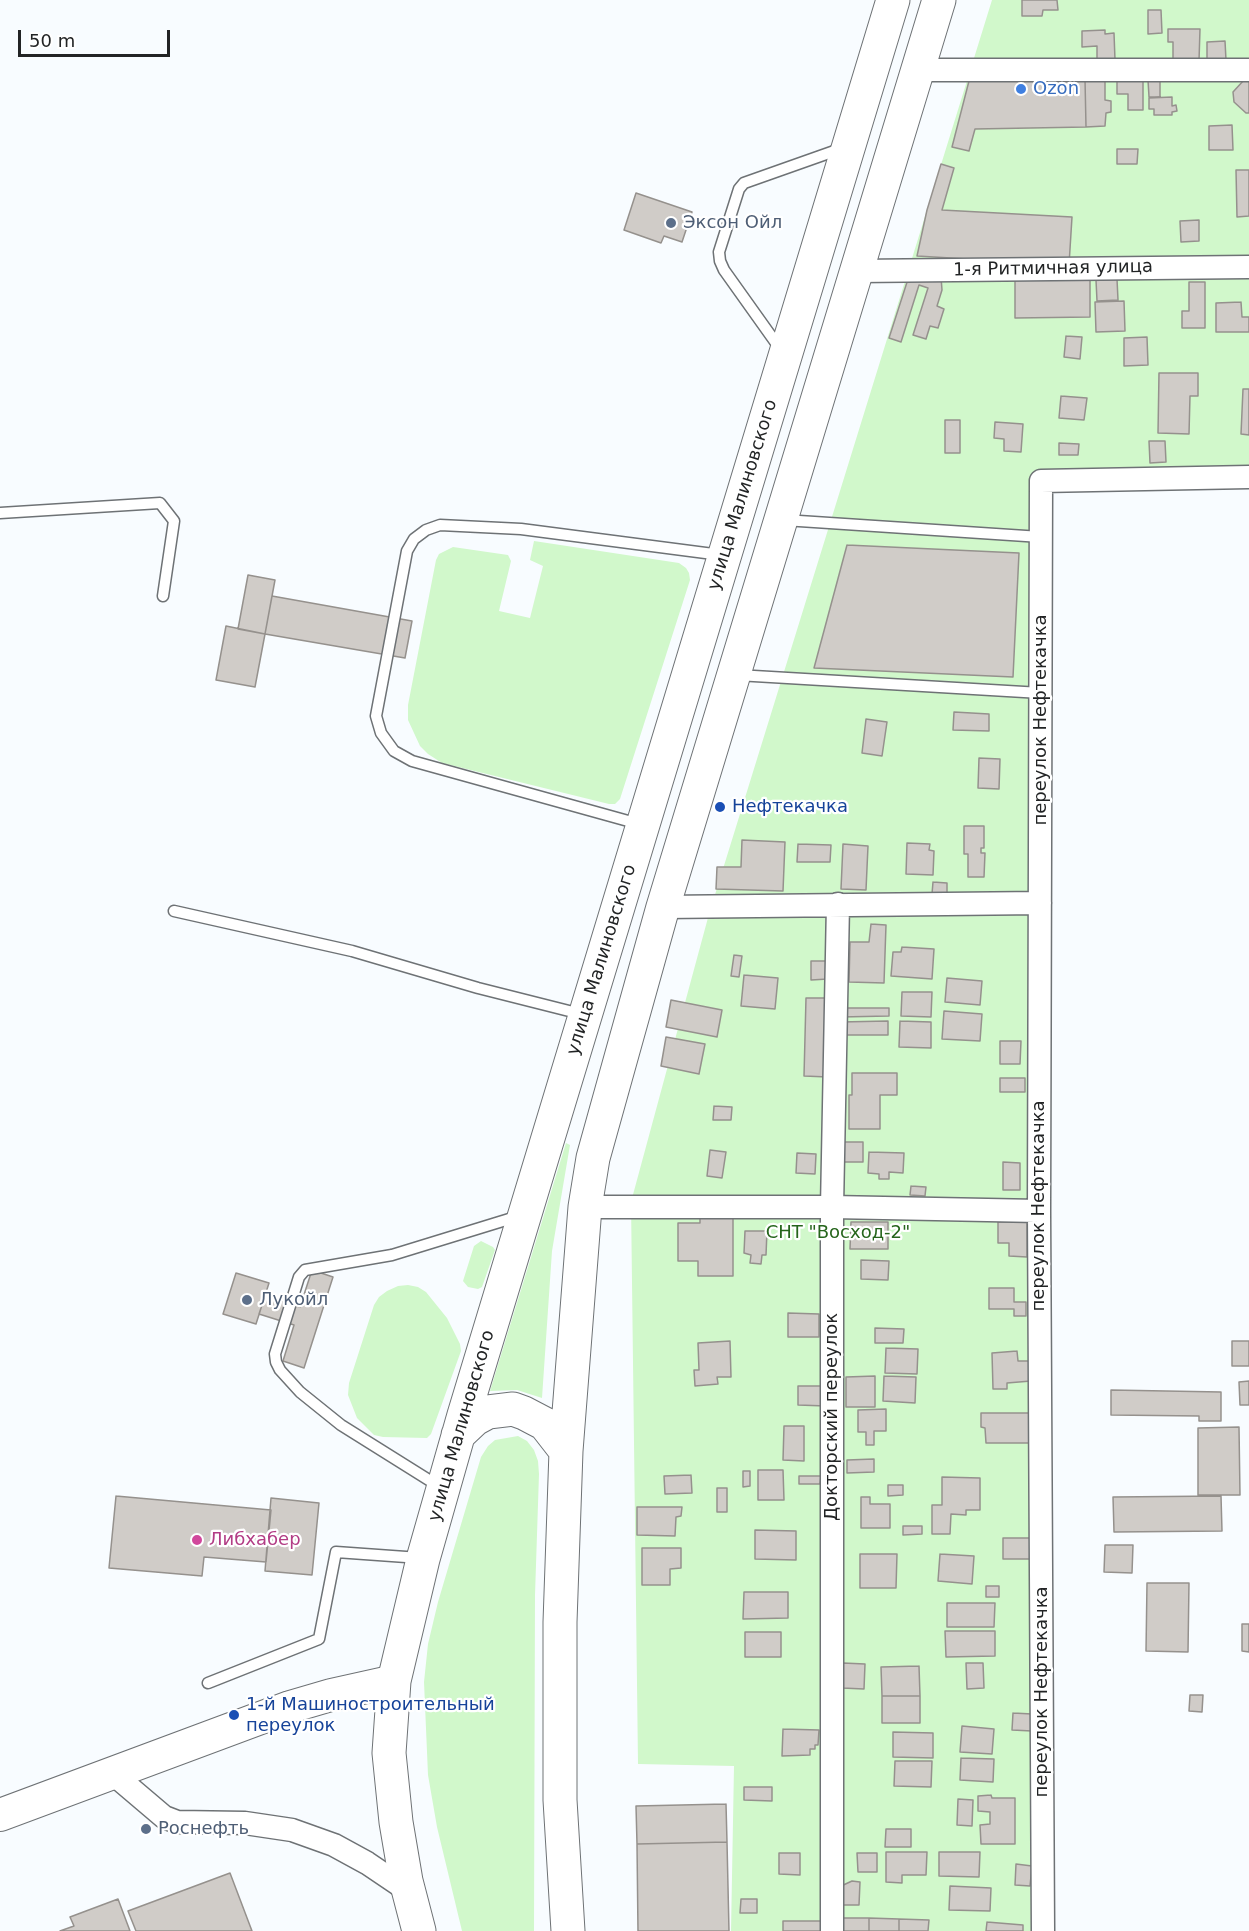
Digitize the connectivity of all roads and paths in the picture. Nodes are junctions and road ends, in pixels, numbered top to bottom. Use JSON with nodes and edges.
{"nodes":[{"id":1,"x":893,"y":0,"type":"edge"},
{"id":2,"x":939,"y":0,"type":"edge"},
{"id":3,"x":916,"y":70,"type":"junction"},
{"id":4,"x":1249,"y":70,"type":"edge"},
{"id":5,"x":849,"y":146,"type":"junction"},
{"id":6,"x":1249,"y":267,"type":"edge"},
{"id":7,"x":856,"y":271,"type":"junction"},
{"id":8,"x":785,"y":356,"type":"junction"},
{"id":9,"x":1249,"y":477,"type":"edge"},
{"id":10,"x":0,"y":513,"type":"edge"},
{"id":11,"x":782,"y":520,"type":"junction"},
{"id":12,"x":1041,"y":537,"type":"junction"},
{"id":13,"x":725,"y":555,"type":"junction"},
{"id":14,"x":163,"y":596,"type":"dead end"},
{"id":15,"x":734,"y":675,"type":"junction"},
{"id":16,"x":1041,"y":693,"type":"junction"},
{"id":17,"x":643,"y":825,"type":"junction"},
{"id":18,"x":1040,"y":903,"type":"junction"},
{"id":19,"x":838,"y":904,"type":"junction"},
{"id":20,"x":663,"y":907,"type":"junction"},
{"id":21,"x":174,"y":911,"type":"dead end"},
{"id":22,"x":585,"y":1015,"type":"junction"},
{"id":23,"x":585,"y":1207,"type":"junction"},
{"id":24,"x":832,"y":1207,"type":"junction"},
{"id":25,"x":1039,"y":1211,"type":"junction"},
{"id":26,"x":525,"y":1214,"type":"junction"},
{"id":27,"x":458,"y":1435,"type":"junction"},
{"id":28,"x":566,"y":1451,"type":"junction"},
{"id":29,"x":443,"y":1489,"type":"junction"},
{"id":30,"x":423,"y":1559,"type":"junction"},
{"id":31,"x":394,"y":1681,"type":"junction"},
{"id":32,"x":208,"y":1683,"type":"dead end"},
{"id":33,"x":111,"y":1772,"type":"junction"},
{"id":34,"x":560,"y":1800,"type":"junction"},
{"id":35,"x":0,"y":1815,"type":"edge"},
{"id":36,"x":402,"y":1854,"type":"junction"},
{"id":37,"x":407,"y":1890,"type":"junction"},
{"id":38,"x":419,"y":1931,"type":"edge"},
{"id":39,"x":436,"y":1931,"type":"edge"},
{"id":40,"x":552,"y":1931,"type":"edge"},
{"id":41,"x":568,"y":1931,"type":"edge"},
{"id":42,"x":832,"y":1931,"type":"edge"},
{"id":43,"x":1043,"y":1931,"type":"edge"}],
"edges":[{"from":1,"to":5,"type":"highway","name":"улица Малиновского"},
{"from":2,"to":3,"type":"highway"},
{"from":3,"to":4,"type":"street"},
{"from":3,"to":7,"type":"highway"},
{"from":5,"to":8,"type":"highway","name":"улица Малиновского"},
{"from":5,"to":8,"type":"lane"},
{"from":6,"to":7,"type":"street","name":"1-я Ритмичная улица"},
{"from":7,"to":11,"type":"highway"},
{"from":8,"to":13,"type":"highway","name":"улица Малиновского"},
{"from":9,"to":12,"type":"street","name":"переулок Нефтекачка"},
{"from":10,"to":14,"type":"lane"},
{"from":11,"to":12,"type":"lane"},
{"from":11,"to":15,"type":"highway"},
{"from":12,"to":16,"type":"street","name":"переулок Нефтекачка"},
{"from":13,"to":17,"type":"highway","name":"улица Малиновского"},
{"from":13,"to":17,"type":"lane"},
{"from":15,"to":16,"type":"lane"},
{"from":15,"to":20,"type":"highway"},
{"from":16,"to":18,"type":"street","name":"переулок Нефтекачка"},
{"from":17,"to":22,"type":"highway","name":"улица Малиновского"},
{"from":18,"to":19,"type":"street"},
{"from":18,"to":25,"type":"street","name":"переулок Нефтекачка"},
{"from":19,"to":20,"type":"street"},
{"from":19,"to":24,"type":"street","name":"Докторский переулок"},
{"from":20,"to":23,"type":"highway"},
{"from":21,"to":22,"type":"lane"},
{"from":22,"to":26,"type":"highway","name":"улица Малиновского"},
{"from":23,"to":24,"type":"street"},
{"from":23,"to":28,"type":"highway"},
{"from":24,"to":25,"type":"street"},
{"from":24,"to":42,"type":"street","name":"Докторский переулок"},
{"from":25,"to":43,"type":"street","name":"переулок Нефтекачка"},
{"from":26,"to":27,"type":"highway","name":"улица Малиновского"},
{"from":26,"to":29,"type":"lane"},
{"from":27,"to":28,"type":"highway"},
{"from":27,"to":29,"type":"highway","name":"улица Малиновского"},
{"from":28,"to":34,"type":"highway"},
{"from":29,"to":30,"type":"highway","name":"улица Малиновского"},
{"from":30,"to":31,"type":"highway","name":"улица Малиновского"},
{"from":30,"to":32,"type":"lane"},
{"from":31,"to":33,"type":"street"},
{"from":31,"to":36,"type":"highway","name":"улица Малиновского"},
{"from":33,"to":35,"type":"street"},
{"from":33,"to":37,"type":"street"},
{"from":34,"to":40,"type":"highway"},
{"from":34,"to":41,"type":"highway"},
{"from":36,"to":37,"type":"highway","name":"улица Малиновского"},
{"from":36,"to":39,"type":"highway"},
{"from":37,"to":38,"type":"highway","name":"улица Малиновского"}]}
